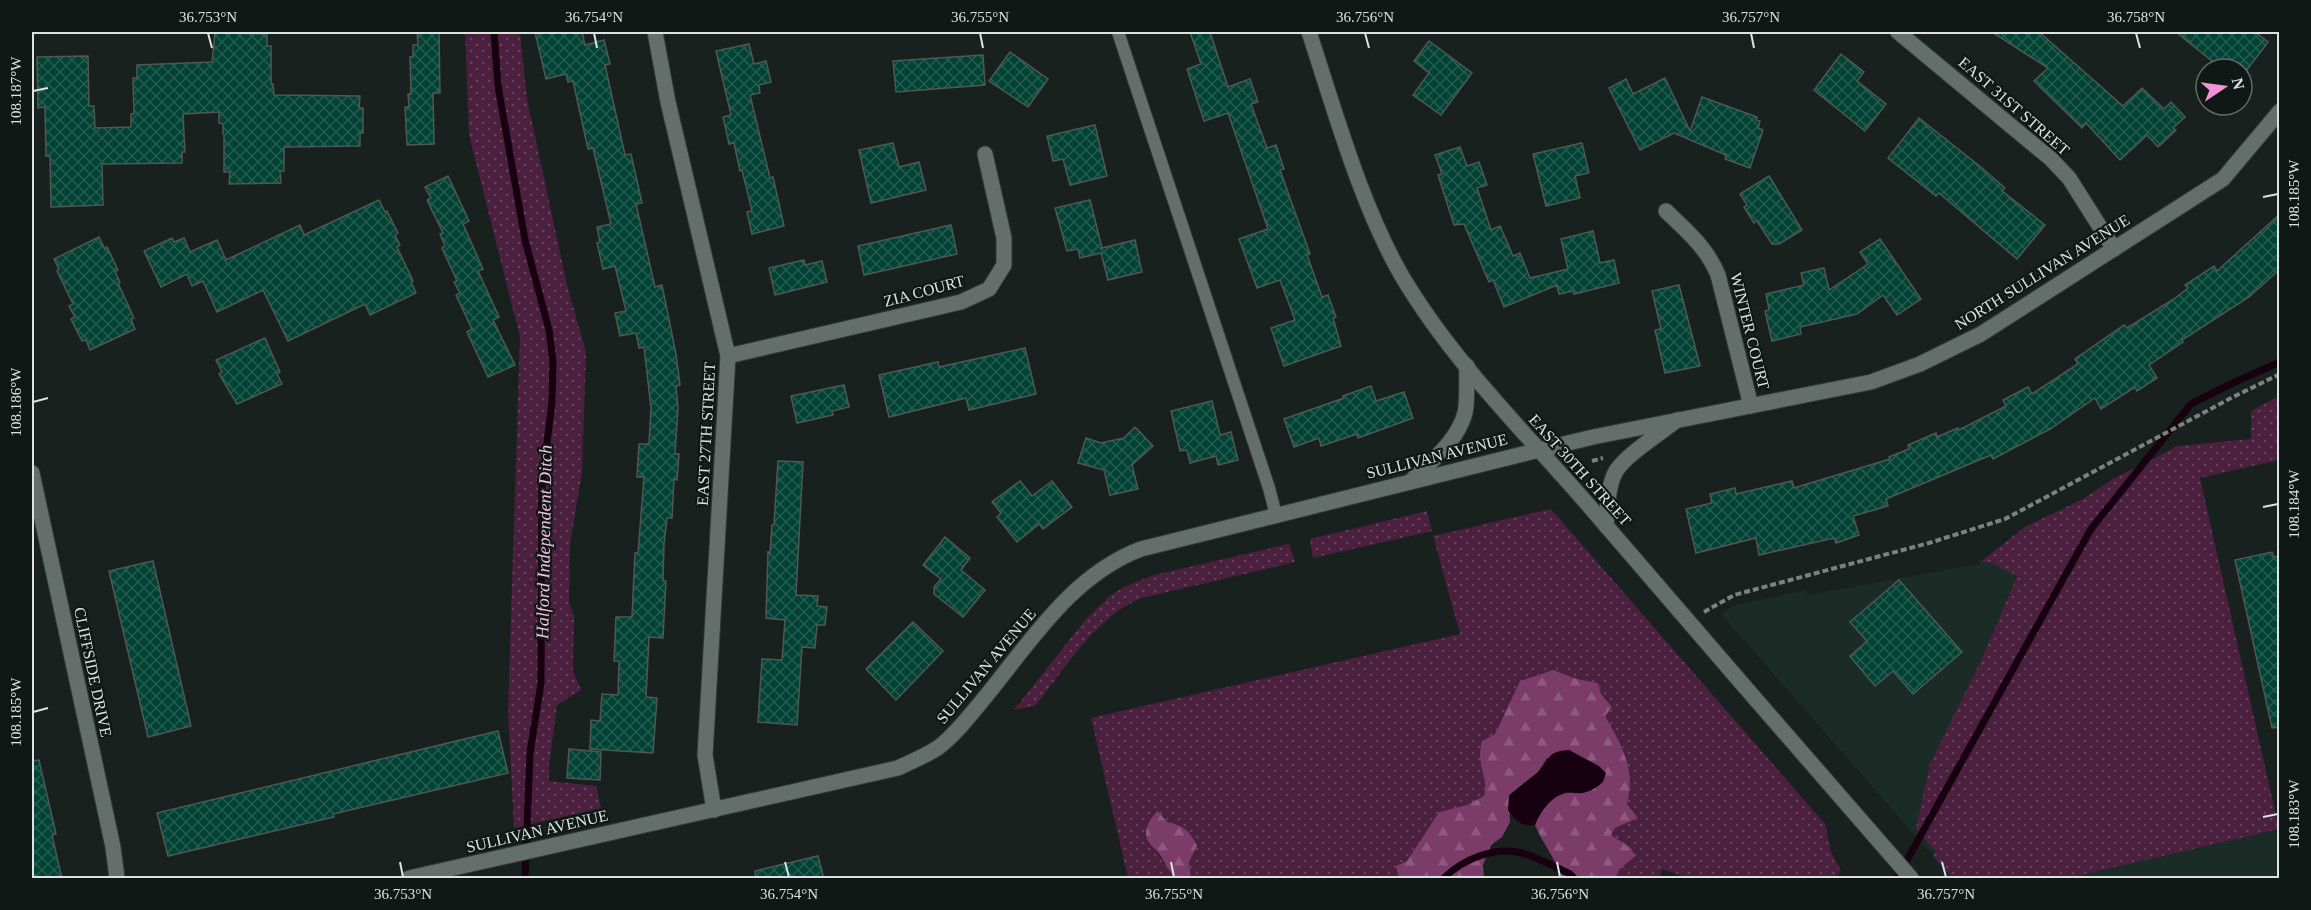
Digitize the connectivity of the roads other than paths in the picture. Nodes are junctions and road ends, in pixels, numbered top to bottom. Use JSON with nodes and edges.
{"nodes":[{"id":1,"x":655,"y":32,"type":"edge"},
{"id":2,"x":1118,"y":32,"type":"edge"},
{"id":3,"x":1309,"y":32,"type":"edge"},
{"id":4,"x":1898,"y":32,"type":"edge"},
{"id":5,"x":2280,"y":111,"type":"edge"},
{"id":6,"x":985,"y":154,"type":"dead end"},
{"id":7,"x":1666,"y":211,"type":"dead end"},
{"id":8,"x":2114,"y":249,"type":"junction"},
{"id":9,"x":728,"y":356,"type":"junction"},
{"id":10,"x":1467,"y":366,"type":"junction"},
{"id":11,"x":1750,"y":406,"type":"junction"},
{"id":12,"x":1677,"y":420,"type":"junction"},
{"id":13,"x":1539,"y":450,"type":"junction"},
{"id":14,"x":32,"y":473,"type":"edge"},
{"id":15,"x":1409,"y":482,"type":"junction"},
{"id":16,"x":1276,"y":515,"type":"junction"},
{"id":17,"x":1606,"y":526,"type":"junction"},
{"id":18,"x":714,"y":810,"type":"junction"},
{"id":19,"x":117,"y":879,"type":"edge"},
{"id":20,"x":409,"y":879,"type":"edge"},
{"id":21,"x":1911,"y":879,"type":"edge"}],
"edges":[{"from":1,"to":9,"type":"street","name":"EAST 27TH STREET"},
{"from":2,"to":16,"type":"lane"},
{"from":3,"to":10,"type":"street","name":"EAST 30TH STREET"},
{"from":4,"to":8,"type":"street","name":"EAST 31ST STREET"},
{"from":5,"to":8,"type":"street","name":"NORTH SULLIVAN AVENUE"},
{"from":6,"to":9,"type":"street","name":"ZIA COURT"},
{"from":7,"to":11,"type":"street","name":"WINTER COURT"},
{"from":8,"to":11,"type":"street","name":"NORTH SULLIVAN AVENUE"},
{"from":9,"to":18,"type":"street","name":"EAST 27TH STREET"},
{"from":10,"to":13,"type":"street","name":"EAST 30TH STREET"},
{"from":10,"to":15,"type":"street"},
{"from":11,"to":12,"type":"street","name":"NORTH SULLIVAN AVENUE"},
{"from":12,"to":13,"type":"street","name":"NORTH SULLIVAN AVENUE"},
{"from":12,"to":17,"type":"street"},
{"from":13,"to":15,"type":"street","name":"SULLIVAN AVENUE"},
{"from":13,"to":17,"type":"street","name":"EAST 30TH STREET"},
{"from":14,"to":19,"type":"street","name":"CLIFFSIDE DRIVE"},
{"from":15,"to":16,"type":"street","name":"SULLIVAN AVENUE"},
{"from":16,"to":18,"type":"street","name":"SULLIVAN AVENUE"},
{"from":17,"to":21,"type":"street","name":"EAST 30TH STREET"},
{"from":18,"to":20,"type":"street","name":"SULLIVAN AVENUE"}]}
